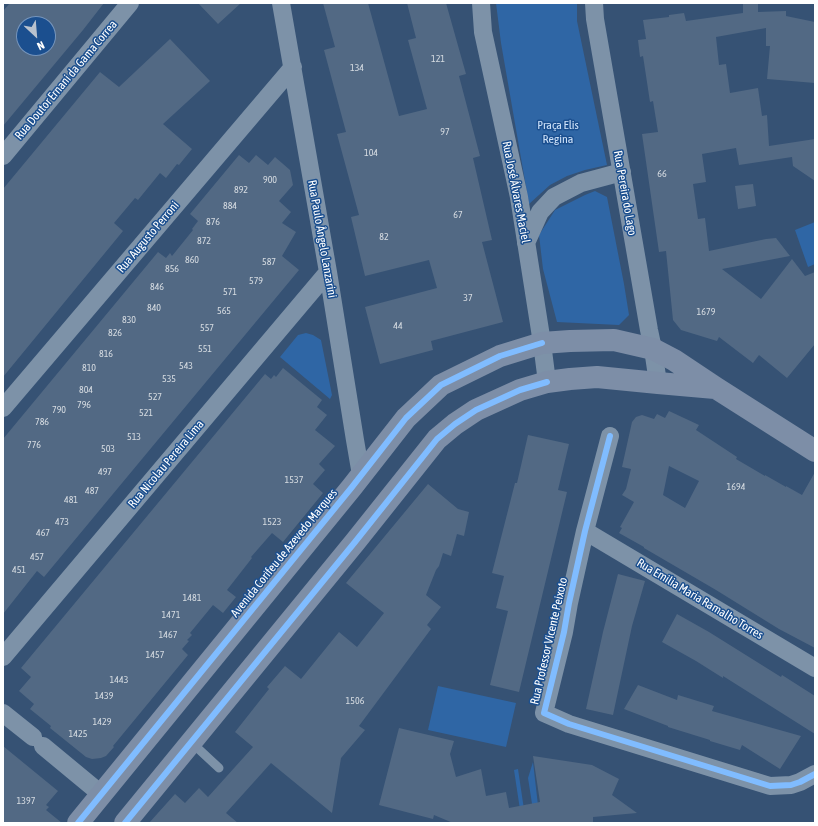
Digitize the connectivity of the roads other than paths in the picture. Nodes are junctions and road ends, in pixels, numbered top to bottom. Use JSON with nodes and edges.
{"nodes":[{"id":1,"x":130,"y":3,"type":"edge"},
{"id":2,"x":281,"y":3,"type":"edge"},
{"id":3,"x":481,"y":3,"type":"edge"},
{"id":4,"x":594,"y":3,"type":"edge"},
{"id":5,"x":293,"y":67,"type":"junction"},
{"id":6,"x":3,"y":156,"type":"edge"},
{"id":7,"x":622,"y":172,"type":"junction"},
{"id":8,"x":526,"y":243,"type":"junction"},
{"id":9,"x":328,"y":272,"type":"junction"},
{"id":10,"x":542,"y":343,"type":"junction"},
{"id":11,"x":653,"y":349,"type":"junction"},
{"id":12,"x":547,"y":382,"type":"junction"},
{"id":13,"x":658,"y":383,"type":"junction"},
{"id":14,"x":716,"y":388,"type":"junction"},
{"id":15,"x":3,"y":408,"type":"edge"},
{"id":16,"x":610,"y":436,"type":"dead end"},
{"id":17,"x":815,"y":451,"type":"edge"},
{"id":18,"x":361,"y":475,"type":"junction"},
{"id":19,"x":585,"y":530,"type":"junction"},
{"id":20,"x":3,"y":657,"type":"edge"},
{"id":21,"x":815,"y":668,"type":"edge"},
{"id":22,"x":3,"y":713,"type":"edge"},
{"id":23,"x":191,"y":742,"type":"junction"},
{"id":24,"x":219,"y":768,"type":"dead end"},
{"id":25,"x":815,"y":774,"type":"edge"},
{"id":26,"x":101,"y":794,"type":"junction"},
{"id":27,"x":78,"y":823,"type":"edge"},
{"id":28,"x":125,"y":823,"type":"edge"}],
"edges":[{"from":1,"to":6,"type":"street","name":"Rua Doutor Ernani da Gama Correa"},
{"from":2,"to":5,"type":"street","name":"Rua Paulo Ângelo Lanzarini"},
{"from":3,"to":8,"type":"street","name":"Rua José Álvares Maciel"},
{"from":4,"to":7,"type":"street","name":"Rua Pereira do Lago"},
{"from":5,"to":9,"type":"street","name":"Rua Paulo Ângelo Lanzarini"},
{"from":5,"to":15,"type":"street","name":"Rua Augusto Perroni"},
{"from":7,"to":8,"type":"street"},
{"from":7,"to":11,"type":"street","name":"Rua Pereira do Lago"},
{"from":8,"to":10,"type":"street","name":"Rua José Álvares Maciel"},
{"from":9,"to":18,"type":"street","name":"Rua Paulo Ângelo Lanzarini"},
{"from":9,"to":20,"type":"street","name":"Rua Nicolau Pereira Lima"},
{"from":10,"to":11,"type":"main road","name":"Avenida Corifeu de Azevedo Marques"},
{"from":10,"to":12,"type":"street","name":"Rua José Álvares Maciel"},
{"from":10,"to":18,"type":"main road","name":"Avenida Corifeu de Azevedo Marques"},
{"from":11,"to":13,"type":"street","name":"Rua Pereira do Lago"},
{"from":11,"to":14,"type":"main road","name":"Avenida Corifeu de Azevedo Marques"},
{"from":12,"to":13,"type":"main road","name":"Avenida Corifeu de Azevedo Marques"},
{"from":12,"to":23,"type":"main road","name":"Avenida Corifeu de Azevedo Marques"},
{"from":13,"to":14,"type":"main road","name":"Avenida Corifeu de Azevedo Marques"},
{"from":14,"to":17,"type":"main road","name":"Avenida Corifeu de Azevedo Marques"},
{"from":16,"to":19,"type":"street","name":"Rua Professor Vicente Peixoto"},
{"from":18,"to":26,"type":"main road","name":"Avenida Corifeu de Azevedo Marques"},
{"from":19,"to":21,"type":"street","name":"Rua Emilia Maria Ramalho Torres"},
{"from":19,"to":25,"type":"street","name":"Rua Professor Vicente Peixoto"},
{"from":22,"to":26,"type":"street"},
{"from":23,"to":24,"type":"lane"},
{"from":23,"to":28,"type":"main road","name":"Avenida Corifeu de Azevedo Marques"},
{"from":26,"to":27,"type":"main road","name":"Avenida Corifeu de Azevedo Marques"}]}
